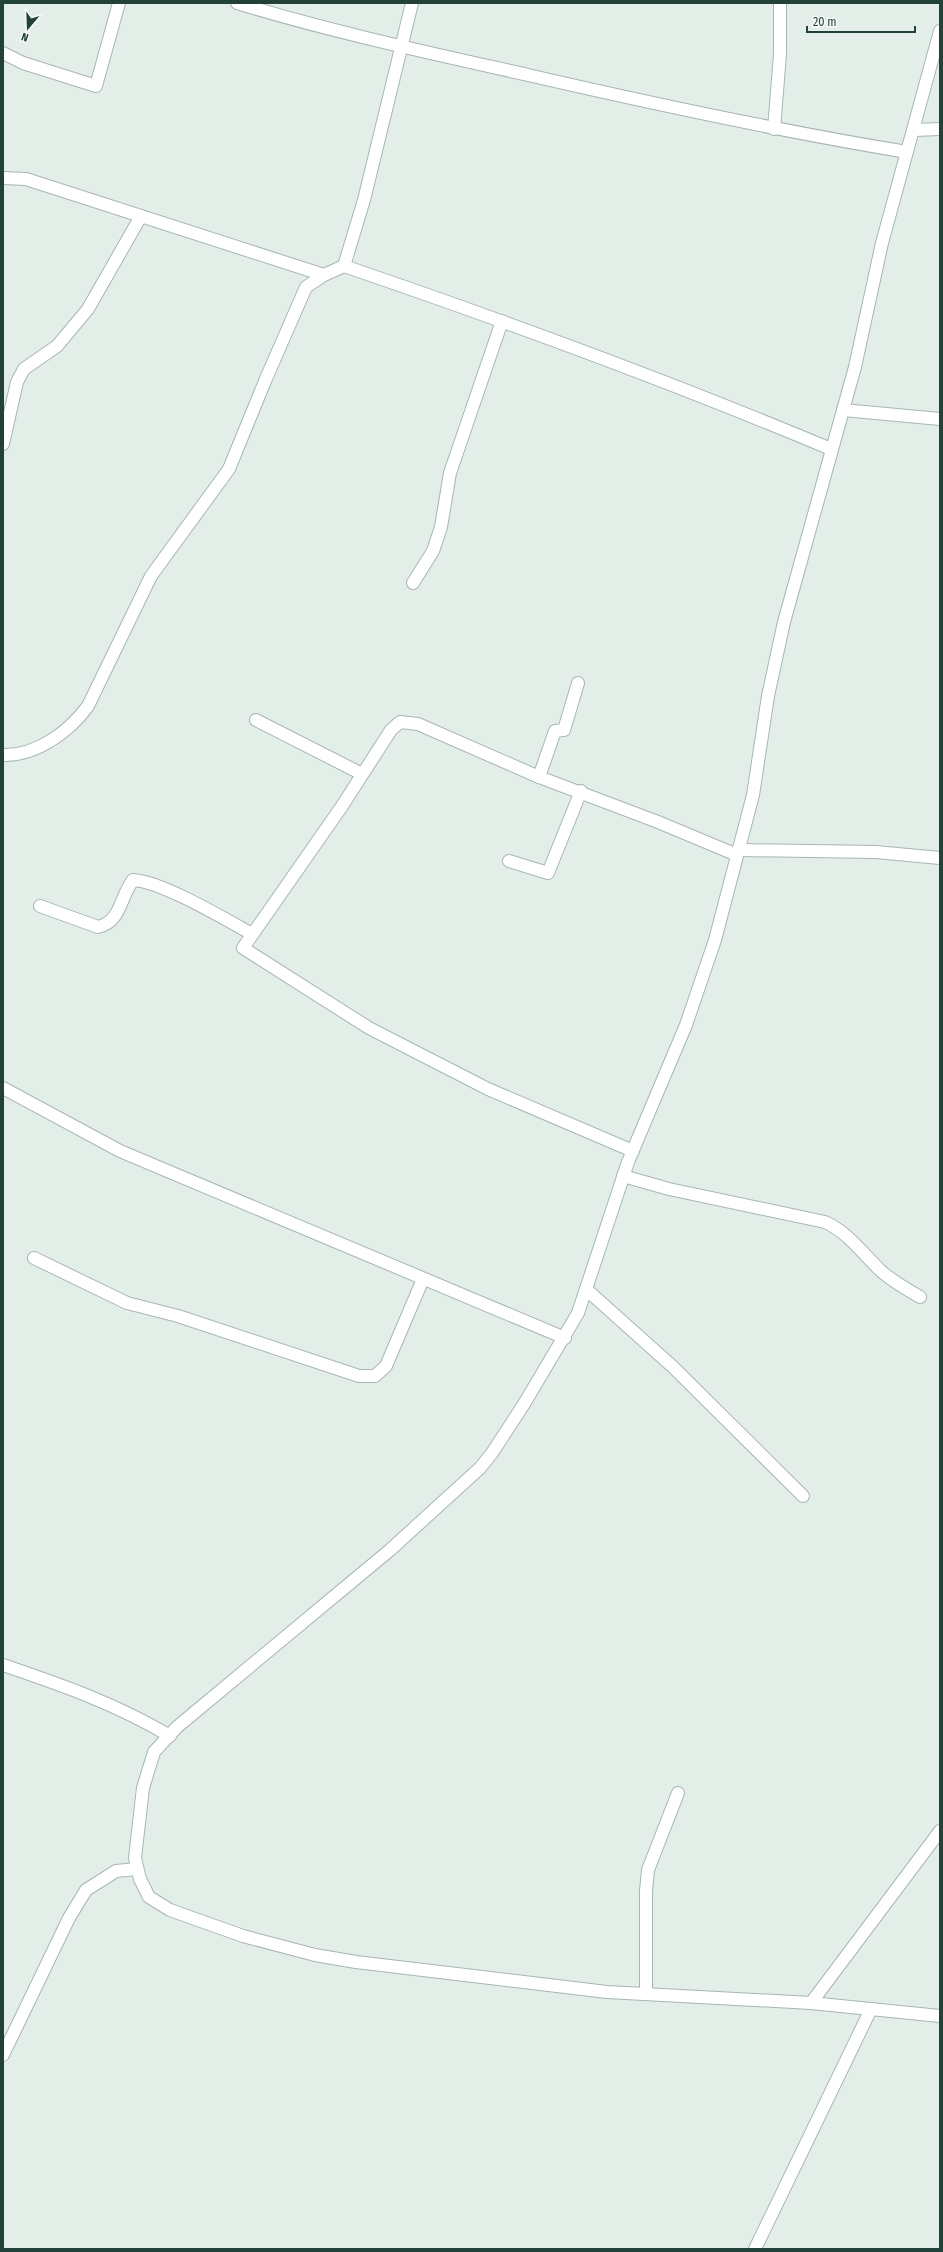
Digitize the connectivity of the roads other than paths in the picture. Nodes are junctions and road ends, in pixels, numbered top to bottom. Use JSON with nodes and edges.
{"nodes":[{"id":1,"x":119,"y":3,"type":"edge"},
{"id":2,"x":236,"y":3,"type":"edge"},
{"id":3,"x":412,"y":3,"type":"edge"},
{"id":4,"x":780,"y":3,"type":"edge"},
{"id":5,"x":940,"y":31,"type":"edge"},
{"id":6,"x":402,"y":47,"type":"junction"},
{"id":7,"x":3,"y":54,"type":"edge"},
{"id":8,"x":774,"y":129,"type":"junction"},
{"id":9,"x":940,"y":129,"type":"edge"},
{"id":10,"x":914,"y":130,"type":"junction"},
{"id":11,"x":907,"y":152,"type":"junction"},
{"id":12,"x":3,"y":178,"type":"edge"},
{"id":13,"x":140,"y":216,"type":"junction"},
{"id":14,"x":344,"y":266,"type":"junction"},
{"id":15,"x":324,"y":275,"type":"junction"},
{"id":16,"x":502,"y":321,"type":"junction"},
{"id":17,"x":8,"y":395,"type":"edge"},
{"id":18,"x":843,"y":410,"type":"junction"},
{"id":19,"x":940,"y":419,"type":"edge"},
{"id":20,"x":3,"y":444,"type":"edge"},
{"id":21,"x":832,"y":449,"type":"junction"},
{"id":22,"x":413,"y":583,"type":"dead end"},
{"id":23,"x":578,"y":683,"type":"dead end"},
{"id":24,"x":256,"y":720,"type":"dead end"},
{"id":25,"x":3,"y":756,"type":"edge"},
{"id":26,"x":362,"y":774,"type":"junction"},
{"id":27,"x":539,"y":777,"type":"junction"},
{"id":28,"x":581,"y":791,"type":"junction"},
{"id":29,"x":738,"y":853,"type":"junction"},
{"id":30,"x":940,"y":858,"type":"edge"},
{"id":31,"x":509,"y":861,"type":"dead end"},
{"id":32,"x":40,"y":906,"type":"dead end"},
{"id":33,"x":252,"y":934,"type":"junction"},
{"id":34,"x":3,"y":1088,"type":"edge"},
{"id":35,"x":633,"y":1151,"type":"junction"},
{"id":36,"x":623,"y":1176,"type":"junction"},
{"id":37,"x":34,"y":1258,"type":"dead end"},
{"id":38,"x":423,"y":1279,"type":"junction"},
{"id":39,"x":587,"y":1290,"type":"junction"},
{"id":40,"x":920,"y":1297,"type":"dead end"},
{"id":41,"x":564,"y":1338,"type":"junction"},
{"id":42,"x":803,"y":1496,"type":"dead end"},
{"id":43,"x":3,"y":1665,"type":"edge"},
{"id":44,"x":170,"y":1736,"type":"junction"},
{"id":45,"x":678,"y":1793,"type":"dead end"},
{"id":46,"x":940,"y":1831,"type":"edge"},
{"id":47,"x":137,"y":1869,"type":"junction"},
{"id":48,"x":646,"y":1994,"type":"junction"},
{"id":49,"x":811,"y":2003,"type":"junction"},
{"id":50,"x":871,"y":2009,"type":"junction"},
{"id":51,"x":940,"y":2016,"type":"edge"},
{"id":52,"x":3,"y":2055,"type":"edge"},
{"id":53,"x":755,"y":2249,"type":"edge"}],
"edges":[{"from":1,"to":7,"type":"street"},
{"from":2,"to":6,"type":"street"},
{"from":3,"to":6,"type":"street"},
{"from":4,"to":8,"type":"street"},
{"from":5,"to":10,"type":"street"},
{"from":6,"to":8,"type":"street"},
{"from":6,"to":14,"type":"street"},
{"from":8,"to":11,"type":"street"},
{"from":9,"to":10,"type":"street"},
{"from":10,"to":11,"type":"street"},
{"from":11,"to":18,"type":"street"},
{"from":12,"to":13,"type":"street"},
{"from":13,"to":15,"type":"street"},
{"from":13,"to":17,"type":"street"},
{"from":14,"to":15,"type":"street"},
{"from":14,"to":16,"type":"street"},
{"from":15,"to":25,"type":"street"},
{"from":16,"to":21,"type":"street"},
{"from":16,"to":22,"type":"street"},
{"from":17,"to":20,"type":"street"},
{"from":18,"to":19,"type":"street"},
{"from":18,"to":21,"type":"street"},
{"from":21,"to":29,"type":"street"},
{"from":23,"to":27,"type":"street"},
{"from":24,"to":26,"type":"street"},
{"from":26,"to":27,"type":"street"},
{"from":26,"to":33,"type":"street"},
{"from":27,"to":28,"type":"street"},
{"from":28,"to":29,"type":"street"},
{"from":28,"to":31,"type":"street"},
{"from":29,"to":30,"type":"street"},
{"from":29,"to":35,"type":"street"},
{"from":32,"to":33,"type":"street"},
{"from":33,"to":35,"type":"street"},
{"from":34,"to":38,"type":"street"},
{"from":35,"to":36,"type":"street"},
{"from":36,"to":39,"type":"street"},
{"from":36,"to":40,"type":"street"},
{"from":37,"to":38,"type":"street"},
{"from":38,"to":41,"type":"street"},
{"from":39,"to":41,"type":"street"},
{"from":39,"to":42,"type":"street"},
{"from":41,"to":44,"type":"street"},
{"from":43,"to":44,"type":"street"},
{"from":44,"to":47,"type":"street"},
{"from":45,"to":48,"type":"street"},
{"from":46,"to":49,"type":"street"},
{"from":47,"to":48,"type":"street"},
{"from":47,"to":52,"type":"street"},
{"from":48,"to":49,"type":"street"},
{"from":49,"to":50,"type":"street"},
{"from":50,"to":51,"type":"street"},
{"from":50,"to":53,"type":"street"}]}
